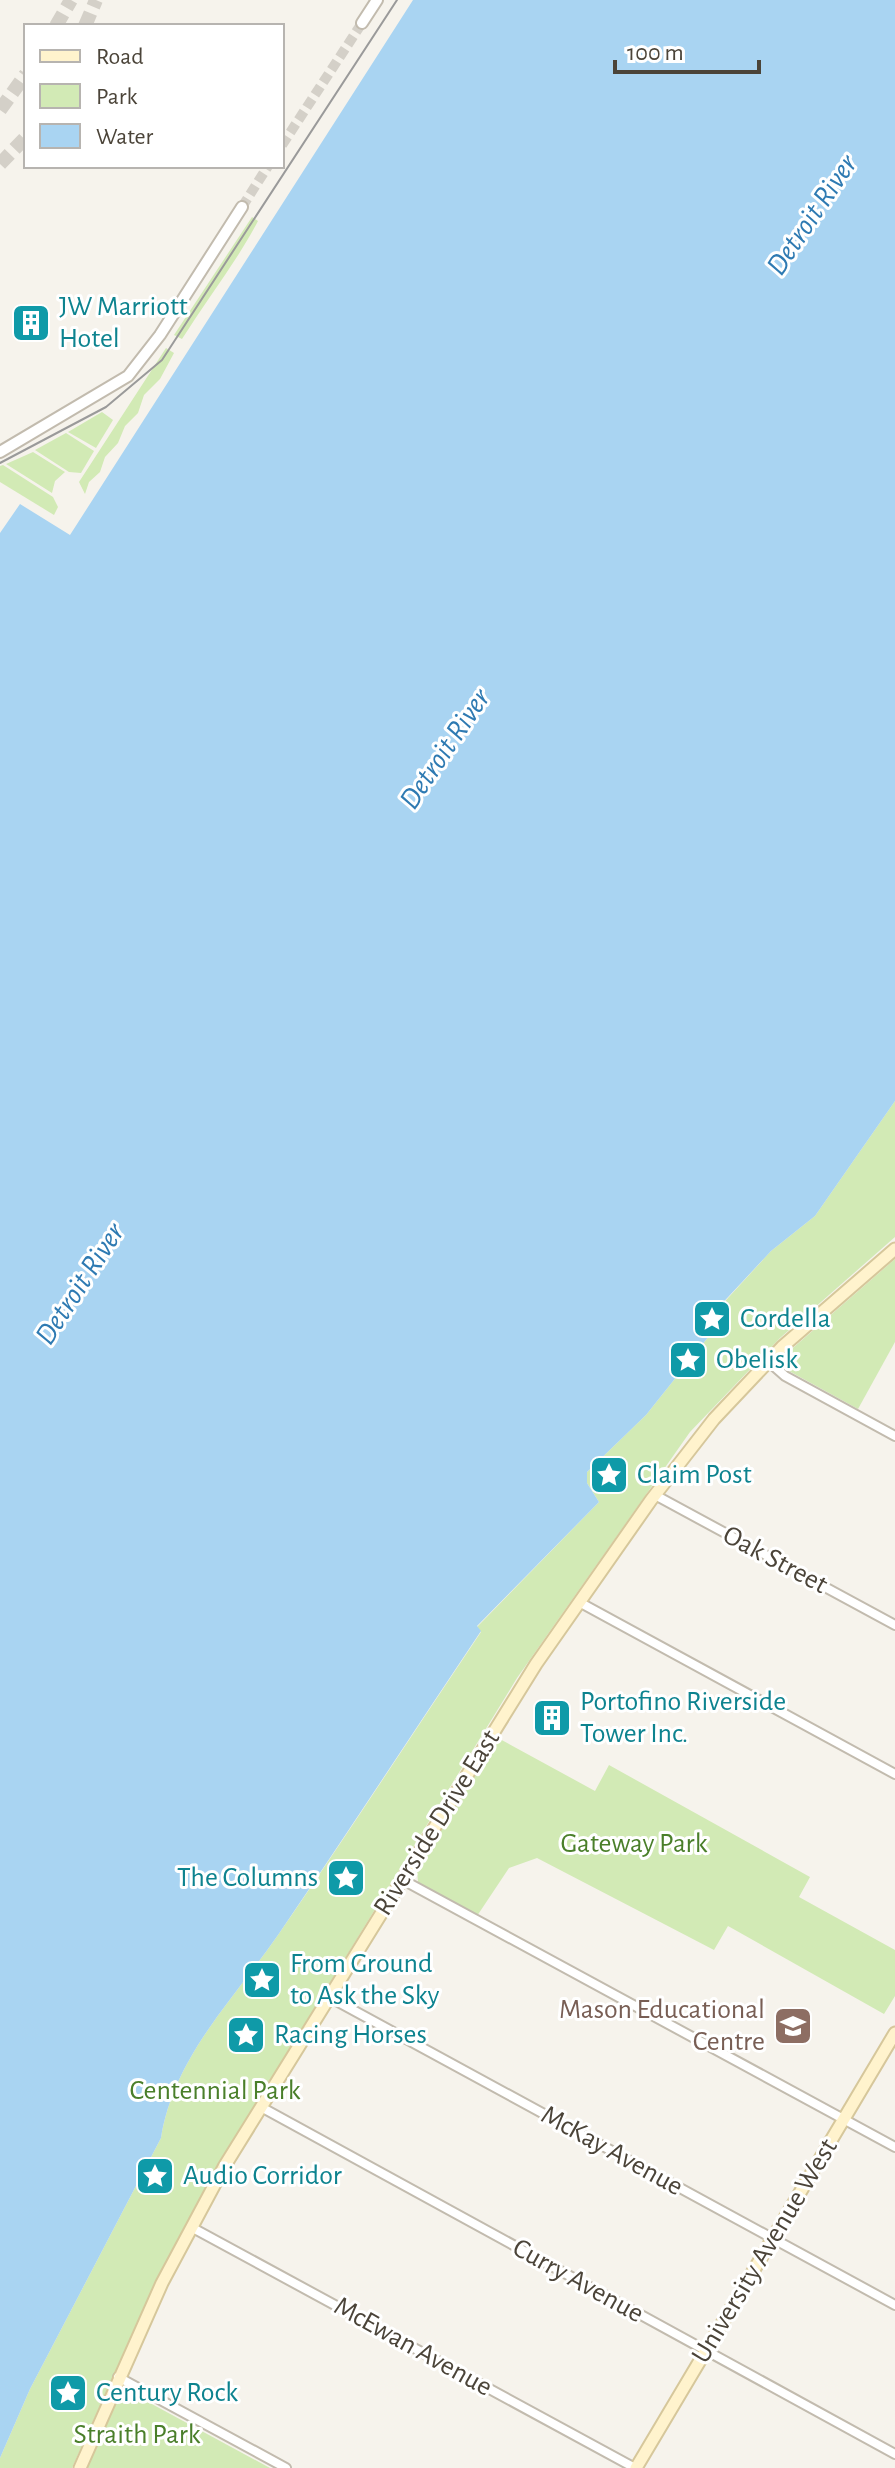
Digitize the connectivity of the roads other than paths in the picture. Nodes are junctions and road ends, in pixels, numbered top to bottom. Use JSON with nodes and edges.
{"nodes":[{"id":1,"x":377,"y":0,"type":"edge"},
{"id":2,"x":362,"y":23,"type":"tunnel mouth"},
{"id":3,"x":242,"y":207,"type":"tunnel mouth"},
{"id":4,"x":0,"y":452,"type":"edge"},
{"id":5,"x":891,"y":1252,"type":"edge"},
{"id":6,"x":768,"y":1361,"type":"junction"},
{"id":7,"x":895,"y":1436,"type":"edge"},
{"id":8,"x":655,"y":1495,"type":"junction"},
{"id":9,"x":579,"y":1602,"type":"junction"},
{"id":10,"x":895,"y":1625,"type":"edge"},
{"id":11,"x":895,"y":1774,"type":"edge"},
{"id":12,"x":401,"y":1879,"type":"junction"},
{"id":13,"x":329,"y":1997,"type":"junction"},
{"id":14,"x":895,"y":2033,"type":"edge"},
{"id":15,"x":261,"y":2107,"type":"junction"},
{"id":16,"x":844,"y":2119,"type":"junction"},
{"id":17,"x":895,"y":2147,"type":"edge"},
{"id":18,"x":191,"y":2227,"type":"junction"},
{"id":19,"x":773,"y":2239,"type":"junction"},
{"id":20,"x":895,"y":2305,"type":"edge"},
{"id":21,"x":706,"y":2351,"type":"junction"},
{"id":22,"x":118,"y":2377,"type":"junction"},
{"id":23,"x":895,"y":2454,"type":"edge"},
{"id":24,"x":80,"y":2468,"type":"edge"},
{"id":25,"x":286,"y":2468,"type":"edge"},
{"id":26,"x":636,"y":2468,"type":"edge"}],
"edges":[{"from":1,"to":2,"type":"street"},
{"from":3,"to":4,"type":"street"},
{"from":5,"to":6,"type":"main road","name":"Riverside Drive East"},
{"from":6,"to":7,"type":"street"},
{"from":6,"to":8,"type":"main road","name":"Riverside Drive East"},
{"from":8,"to":9,"type":"main road","name":"Riverside Drive East"},
{"from":8,"to":10,"type":"street","name":"Oak Street"},
{"from":9,"to":11,"type":"street"},
{"from":9,"to":12,"type":"main road","name":"Riverside Drive East"},
{"from":12,"to":13,"type":"main road","name":"Riverside Drive East"},
{"from":12,"to":16,"type":"street"},
{"from":13,"to":15,"type":"main road","name":"Riverside Drive East"},
{"from":13,"to":19,"type":"street","name":"McKay Avenue"},
{"from":14,"to":16,"type":"main road","name":"University Avenue West"},
{"from":15,"to":18,"type":"main road","name":"Riverside Drive East"},
{"from":15,"to":21,"type":"street","name":"Curry Avenue"},
{"from":16,"to":17,"type":"street"},
{"from":16,"to":19,"type":"main road","name":"University Avenue West"},
{"from":18,"to":22,"type":"main road","name":"Riverside Drive East"},
{"from":18,"to":26,"type":"street","name":"McEwan Avenue"},
{"from":19,"to":20,"type":"street","name":"McKay Avenue"},
{"from":19,"to":21,"type":"main road","name":"University Avenue West"},
{"from":21,"to":23,"type":"street","name":"Curry Avenue"},
{"from":21,"to":26,"type":"main road","name":"University Avenue West"},
{"from":22,"to":24,"type":"main road","name":"Riverside Drive East"},
{"from":22,"to":25,"type":"street"}]}
